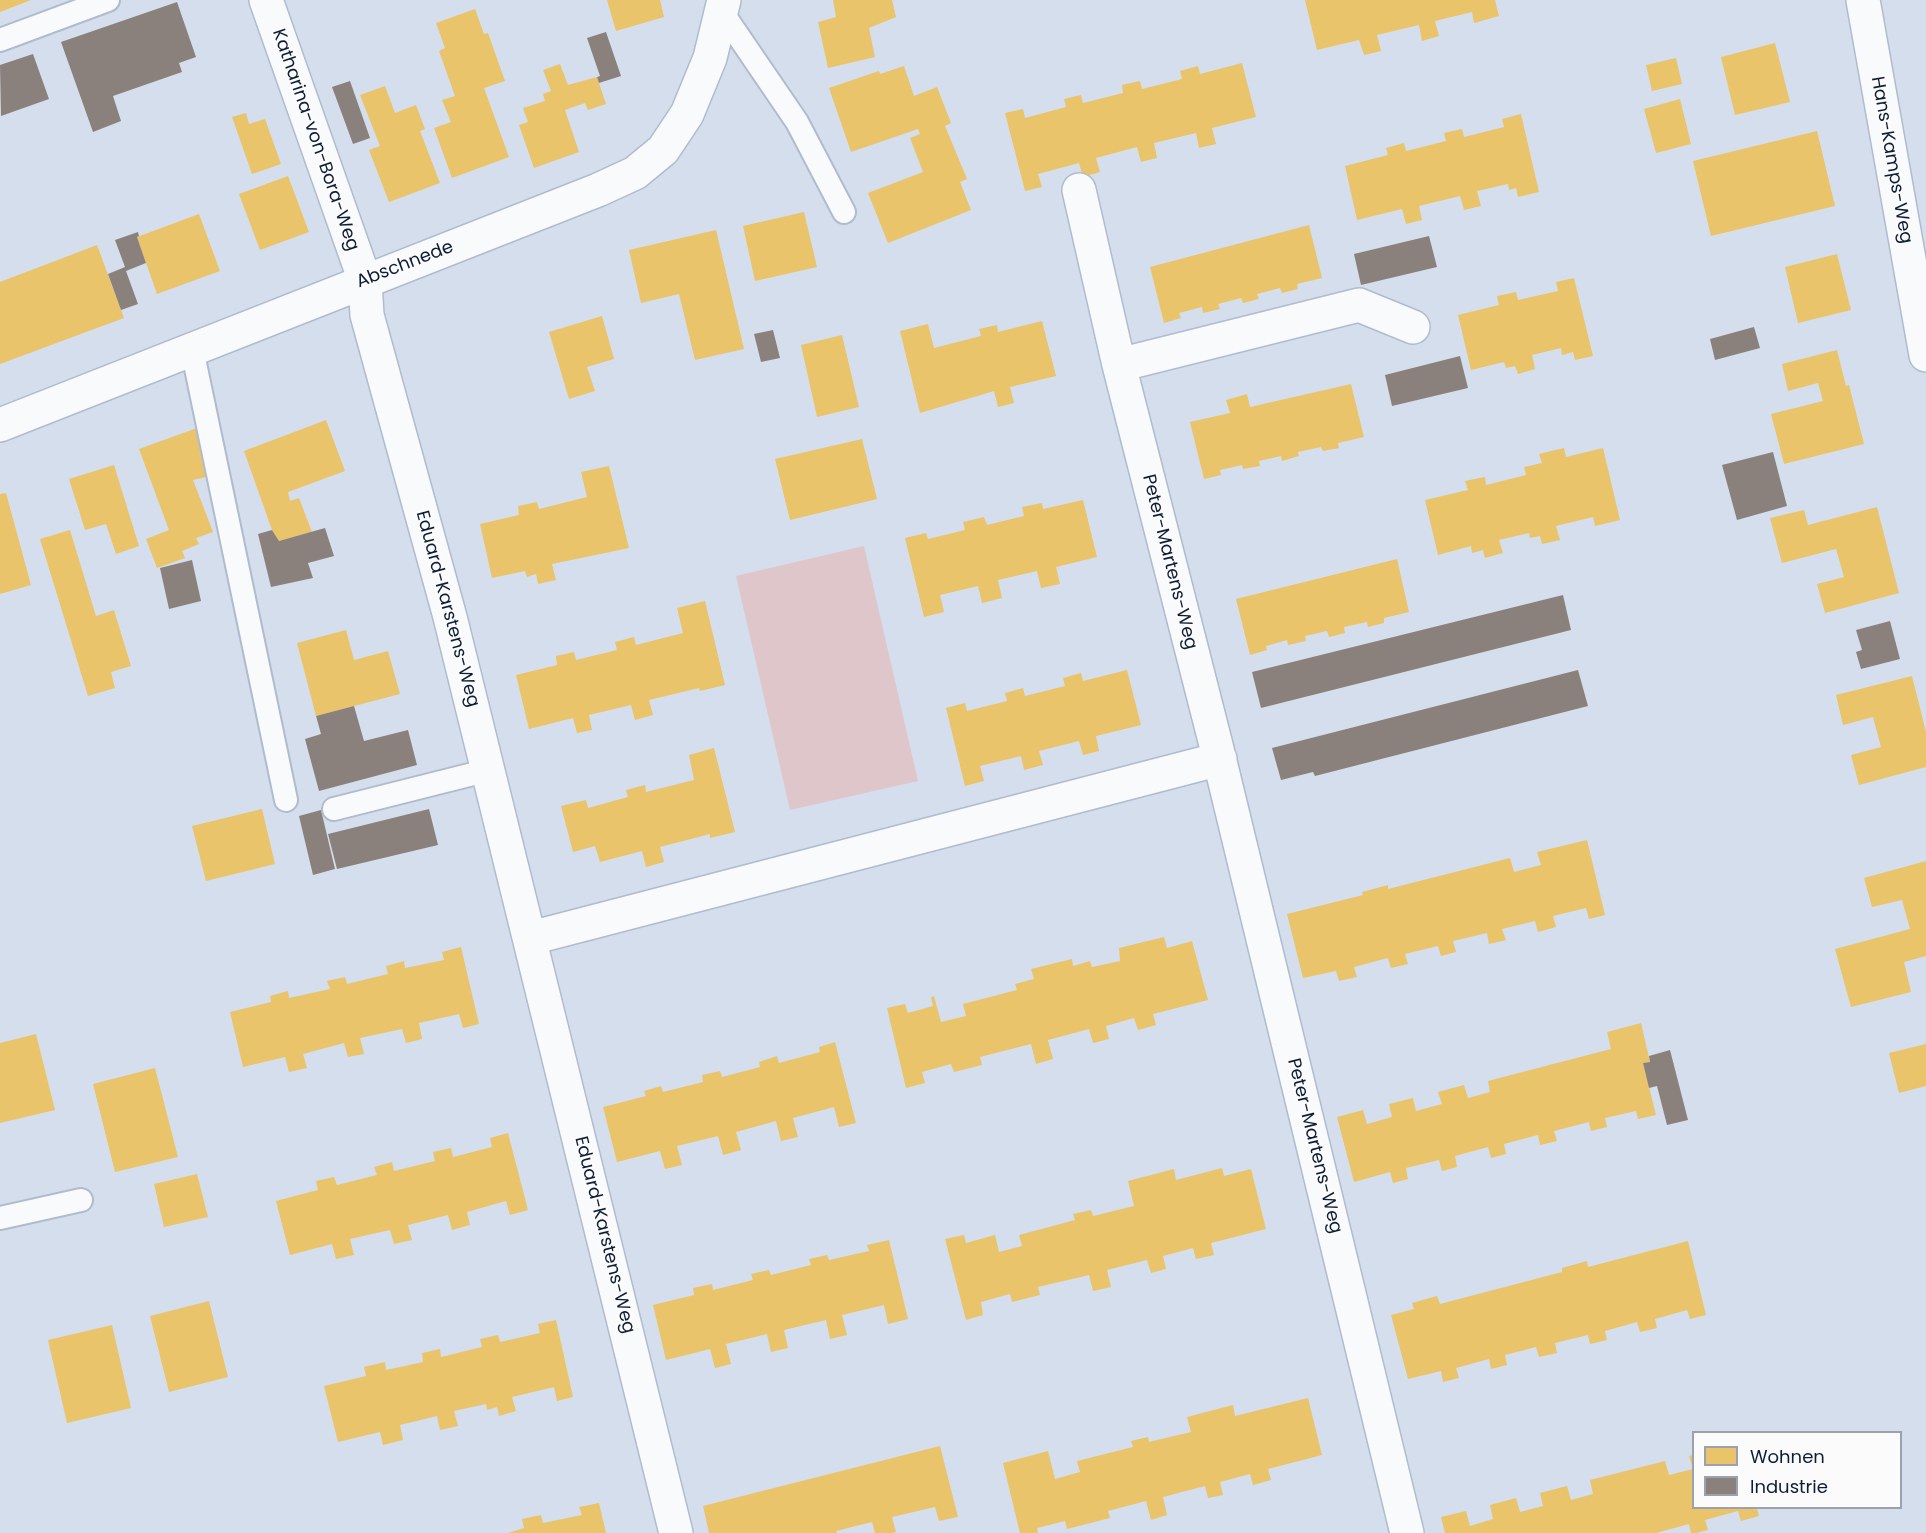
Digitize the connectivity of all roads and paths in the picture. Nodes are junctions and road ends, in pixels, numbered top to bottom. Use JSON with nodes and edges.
{"nodes":[{"id":1,"x":108,"y":0,"type":"edge"},
{"id":2,"x":266,"y":0,"type":"edge"},
{"id":3,"x":1863,"y":0,"type":"edge"},
{"id":4,"x":723,"y":6,"type":"edge"},
{"id":5,"x":0,"y":40,"type":"edge"},
{"id":6,"x":1079,"y":190,"type":"dead end"},
{"id":7,"x":844,"y":212,"type":"dead end"},
{"id":8,"x":364,"y":281,"type":"junction"},
{"id":9,"x":1413,"y":327,"type":"dead end"},
{"id":10,"x":192,"y":349,"type":"junction"},
{"id":11,"x":1926,"y":355,"type":"edge"},
{"id":12,"x":1119,"y":365,"type":"junction"},
{"id":13,"x":0,"y":425,"type":"edge"},
{"id":14,"x":1220,"y":759,"type":"junction"},
{"id":15,"x":489,"y":770,"type":"junction"},
{"id":16,"x":286,"y":800,"type":"dead end"},
{"id":17,"x":334,"y":809,"type":"dead end"},
{"id":18,"x":531,"y":938,"type":"junction"},
{"id":19,"x":81,"y":1200,"type":"dead end"},
{"id":20,"x":0,"y":1218,"type":"edge"},
{"id":21,"x":676,"y":1533,"type":"edge"},
{"id":22,"x":1407,"y":1533,"type":"edge"}],
"edges":[{"from":1,"to":5,"type":"lane"},
{"from":2,"to":8,"type":"street","name":"Katharina-von-Bora-Weg"},
{"from":3,"to":11,"type":"street","name":"Hans-Kamps-Weg"},
{"from":4,"to":7,"type":"lane","name":"Abschnede"},
{"from":4,"to":8,"type":"street","name":"Abschnede"},
{"from":6,"to":12,"type":"street","name":"Peter-Martens-Weg"},
{"from":8,"to":10,"type":"street","name":"Abschnede"},
{"from":8,"to":15,"type":"street","name":"Eduard-Karstens-Weg"},
{"from":9,"to":12,"type":"street"},
{"from":10,"to":13,"type":"street","name":"Abschnede"},
{"from":10,"to":16,"type":"lane"},
{"from":12,"to":14,"type":"street","name":"Peter-Martens-Weg"},
{"from":14,"to":18,"type":"street"},
{"from":14,"to":22,"type":"street","name":"Peter-Martens-Weg"},
{"from":15,"to":17,"type":"lane"},
{"from":15,"to":18,"type":"street","name":"Eduard-Karstens-Weg"},
{"from":18,"to":21,"type":"street","name":"Eduard-Karstens-Weg"},
{"from":19,"to":20,"type":"lane"}]}
